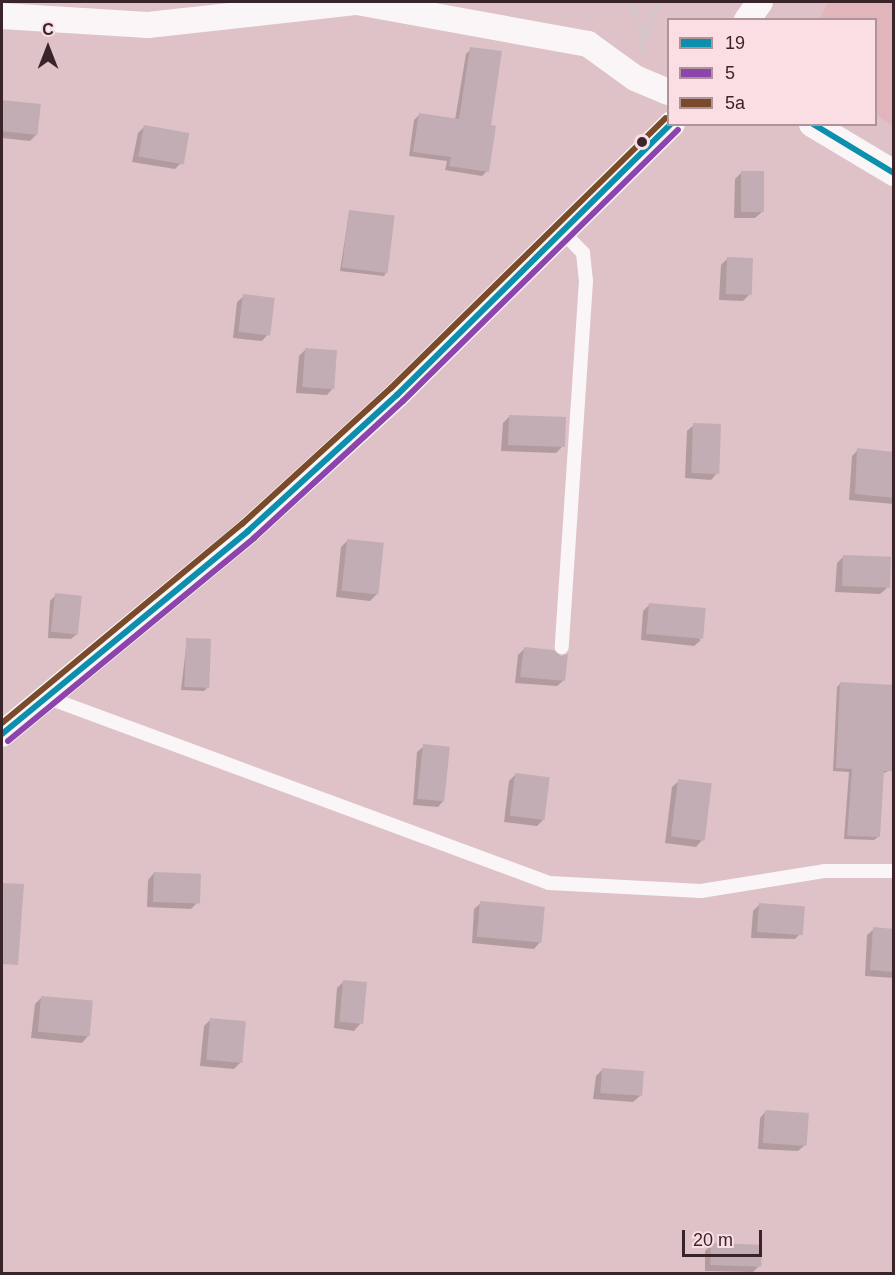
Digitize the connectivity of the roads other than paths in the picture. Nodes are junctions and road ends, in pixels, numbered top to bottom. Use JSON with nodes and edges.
{"nodes":[{"id":1,"x":356,"y":2,"type":"edge"},
{"id":2,"x":760,"y":2,"type":"edge"},
{"id":3,"x":2,"y":16,"type":"edge"},
{"id":4,"x":748,"y":18,"type":"edge"},
{"id":5,"x":667,"y":91,"type":"edge"},
{"id":6,"x":670,"y":126,"type":"edge"},
{"id":7,"x":815,"y":126,"type":"edge"},
{"id":8,"x":894,"y":173,"type":"edge"},
{"id":9,"x":561,"y":230,"type":"junction"},
{"id":10,"x":562,"y":647,"type":"dead end"},
{"id":11,"x":46,"y":697,"type":"junction"},
{"id":12,"x":2,"y":734,"type":"edge"},
{"id":13,"x":894,"y":871,"type":"edge"}],
"edges":[{"from":1,"to":3,"type":"street"},
{"from":1,"to":5,"type":"street"},
{"from":2,"to":4,"type":"street"},
{"from":6,"to":9,"type":"street"},
{"from":7,"to":8,"type":"street"},
{"from":9,"to":10,"type":"lane"},
{"from":9,"to":11,"type":"street"},
{"from":11,"to":12,"type":"street"},
{"from":11,"to":13,"type":"lane"}]}
